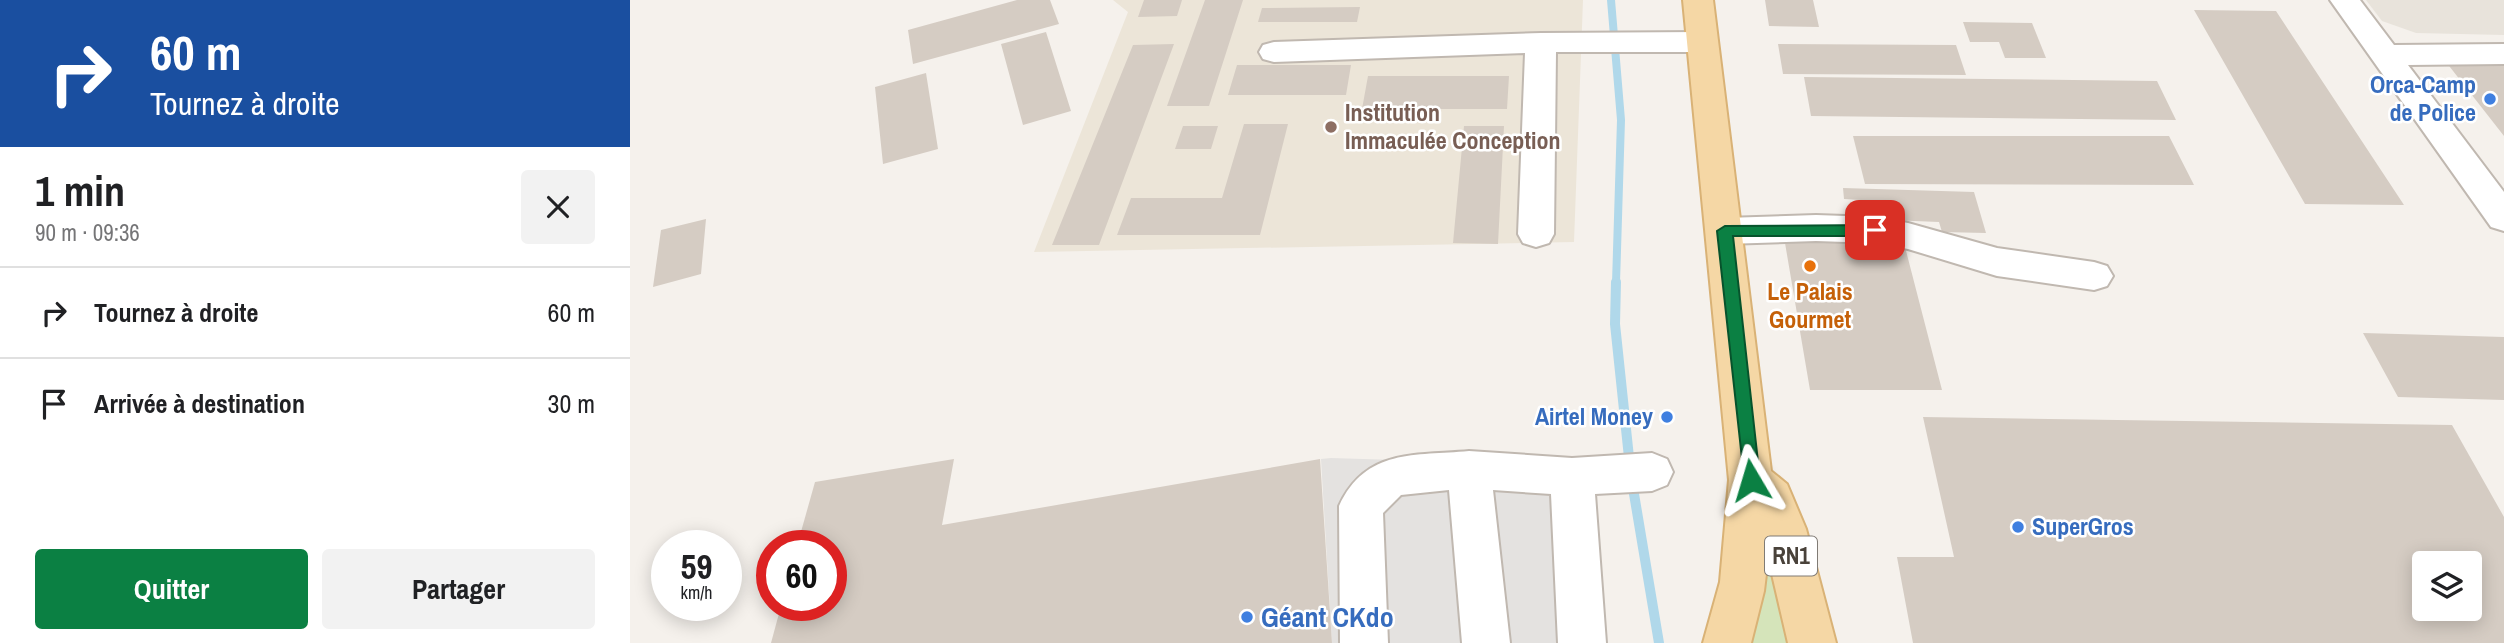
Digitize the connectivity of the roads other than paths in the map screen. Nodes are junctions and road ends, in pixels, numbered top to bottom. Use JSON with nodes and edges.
{"nodes":[{"id":1,"x":1698,"y":0,"type":"edge"},
{"id":2,"x":2345,"y":0,"type":"edge"},
{"id":3,"x":1701,"y":41,"type":"junction"},
{"id":4,"x":1541,"y":43,"type":"junction"},
{"id":5,"x":1273,"y":52,"type":"dead end"},
{"id":6,"x":2504,"y":54,"type":"edge"},
{"id":7,"x":2387,"y":55,"type":"junction"},
{"id":8,"x":2504,"y":218,"type":"edge"},
{"id":9,"x":1725,"y":231,"type":"junction"},
{"id":10,"x":1536,"y":234,"type":"dead end"},
{"id":11,"x":2094,"y":276,"type":"dead end"},
{"id":12,"x":1469,"y":470,"type":"junction"},
{"id":13,"x":1652,"y":472,"type":"dead end"},
{"id":14,"x":1591,"y":477,"type":"junction"},
{"id":15,"x":1751,"y":480,"type":"junction"},
{"id":16,"x":1364,"y":643,"type":"edge"},
{"id":17,"x":1486,"y":643,"type":"edge"},
{"id":18,"x":1582,"y":643,"type":"edge"},
{"id":19,"x":1727,"y":643,"type":"edge"},
{"id":20,"x":1812,"y":643,"type":"edge"}],
"edges":[{"from":1,"to":3,"type":"main road","number":"RN1"},
{"from":2,"to":7,"type":"street"},
{"from":3,"to":4,"type":"street"},
{"from":3,"to":9,"type":"main road","number":"RN1"},
{"from":4,"to":5,"type":"street"},
{"from":4,"to":10,"type":"street"},
{"from":6,"to":7,"type":"street"},
{"from":7,"to":8,"type":"street"},
{"from":9,"to":11,"type":"street"},
{"from":9,"to":15,"type":"main road","number":"RN1"},
{"from":12,"to":14,"type":"street"},
{"from":12,"to":16,"type":"street"},
{"from":12,"to":17,"type":"street"},
{"from":13,"to":14,"type":"street"},
{"from":14,"to":18,"type":"street"},
{"from":15,"to":19,"type":"main road","number":"RN1"},
{"from":15,"to":20,"type":"main road","number":"RN1"}]}
